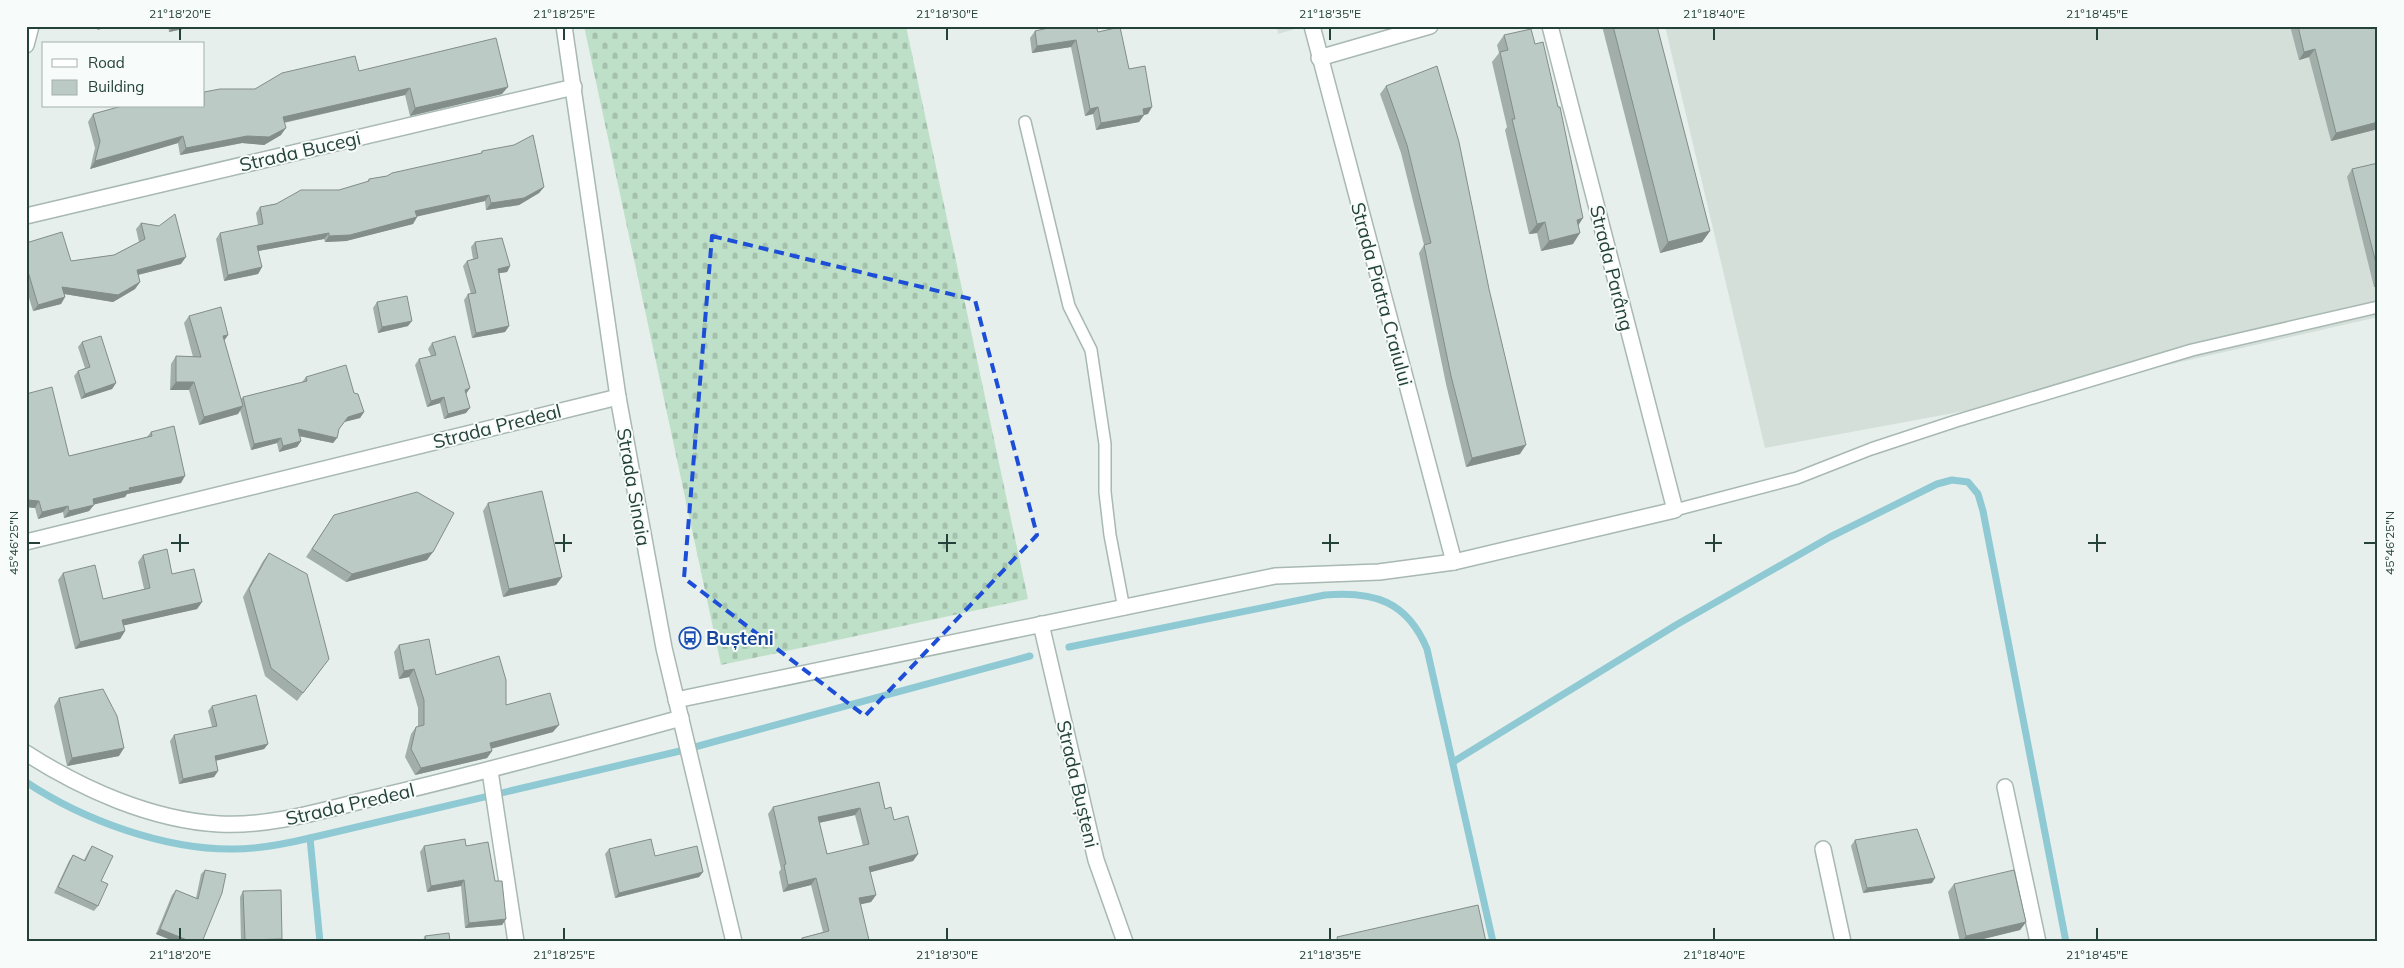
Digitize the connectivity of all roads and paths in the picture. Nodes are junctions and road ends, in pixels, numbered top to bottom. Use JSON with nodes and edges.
{"nodes":[{"id":1,"x":30,"y":26,"type":"edge"},
{"id":2,"x":564,"y":26,"type":"edge"},
{"id":3,"x":1312,"y":26,"type":"edge"},
{"id":4,"x":1430,"y":26,"type":"edge"},
{"id":5,"x":1550,"y":26,"type":"edge"},
{"id":6,"x":26,"y":45,"type":"edge"},
{"id":7,"x":1320,"y":58,"type":"junction"},
{"id":8,"x":574,"y":87,"type":"junction"},
{"id":9,"x":1026,"y":122,"type":"dead end"},
{"id":10,"x":26,"y":216,"type":"edge"},
{"id":11,"x":2378,"y":307,"type":"edge"},
{"id":12,"x":618,"y":397,"type":"junction"},
{"id":13,"x":1675,"y":510,"type":"junction"},
{"id":14,"x":26,"y":542,"type":"edge"},
{"id":15,"x":1454,"y":562,"type":"junction"},
{"id":16,"x":1124,"y":608,"type":"junction"},
{"id":17,"x":1041,"y":624,"type":"junction"},
{"id":18,"x":676,"y":700,"type":"junction"},
{"id":19,"x":681,"y":718,"type":"junction"},
{"id":20,"x":27,"y":755,"type":"edge"},
{"id":21,"x":491,"y":775,"type":"junction"},
{"id":22,"x":2005,"y":787,"type":"dead end"},
{"id":23,"x":1823,"y":849,"type":"dead end"},
{"id":24,"x":516,"y":942,"type":"edge"},
{"id":25,"x":734,"y":942,"type":"edge"},
{"id":26,"x":1125,"y":942,"type":"edge"},
{"id":27,"x":1843,"y":942,"type":"edge"},
{"id":28,"x":2038,"y":942,"type":"edge"}],
"edges":[{"from":1,"to":6,"type":"street"},
{"from":2,"to":8,"type":"street","name":"Strada Sinaia"},
{"from":3,"to":7,"type":"street","name":"Strada Piatra Craiului"},
{"from":4,"to":7,"type":"street"},
{"from":5,"to":13,"type":"street","name":"Strada Parâng"},
{"from":7,"to":15,"type":"street","name":"Strada Piatra Craiului"},
{"from":8,"to":10,"type":"street","name":"Strada Bucegi"},
{"from":8,"to":12,"type":"street","name":"Strada Sinaia"},
{"from":9,"to":16,"type":"lane"},
{"from":11,"to":13,"type":"lane"},
{"from":12,"to":14,"type":"street","name":"Strada Predeal"},
{"from":12,"to":18,"type":"street","name":"Strada Sinaia"},
{"from":13,"to":15,"type":"street"},
{"from":15,"to":16,"type":"street"},
{"from":16,"to":17,"type":"street"},
{"from":17,"to":18,"type":"street"},
{"from":17,"to":26,"type":"street","name":"Strada Bușteni"},
{"from":18,"to":19,"type":"street","name":"Strada Sinaia"},
{"from":19,"to":21,"type":"street","name":"Strada Predeal"},
{"from":19,"to":25,"type":"street","name":"Strada Sinaia"},
{"from":20,"to":21,"type":"street","name":"Strada Predeal"},
{"from":21,"to":24,"type":"street"},
{"from":22,"to":28,"type":"street"},
{"from":23,"to":27,"type":"street"}]}
